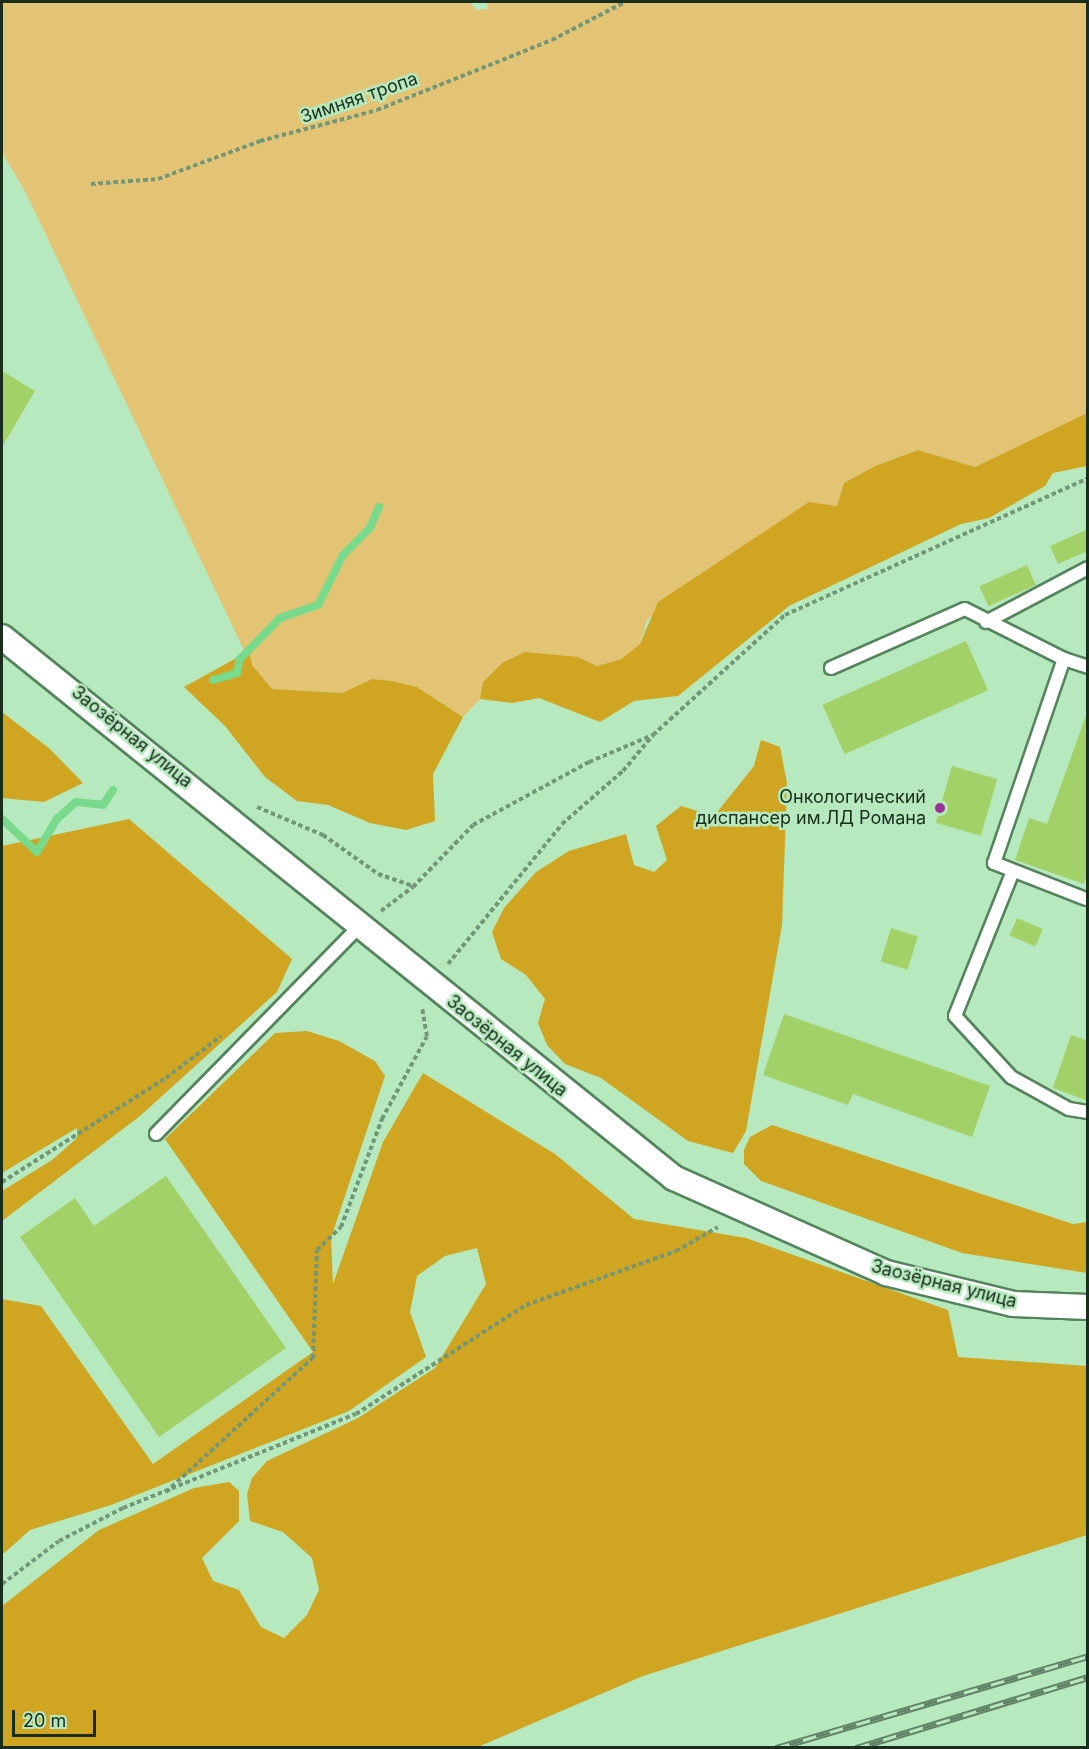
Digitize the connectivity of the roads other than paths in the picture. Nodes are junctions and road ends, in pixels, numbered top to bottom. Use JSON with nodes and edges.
{"nodes":[{"id":1,"x":1088,"y":568,"type":"edge"},
{"id":2,"x":986,"y":622,"type":"junction"},
{"id":3,"x":2,"y":637,"type":"edge"},
{"id":4,"x":1064,"y":659,"type":"junction"},
{"id":5,"x":1088,"y":667,"type":"edge"},
{"id":6,"x":831,"y":668,"type":"dead end"},
{"id":7,"x":1014,"y":871,"type":"junction"},
{"id":8,"x":1086,"y":899,"type":"edge"},
{"id":9,"x":361,"y":925,"type":"junction"},
{"id":10,"x":1088,"y":1112,"type":"edge"},
{"id":11,"x":156,"y":1134,"type":"dead end"},
{"id":12,"x":1088,"y":1307,"type":"edge"}],
"edges":[{"from":1,"to":2,"type":"lane"},
{"from":2,"to":4,"type":"lane"},
{"from":2,"to":6,"type":"lane"},
{"from":3,"to":9,"type":"street","name":"Заозёрная улица"},
{"from":4,"to":5,"type":"lane"},
{"from":4,"to":7,"type":"lane"},
{"from":7,"to":8,"type":"lane"},
{"from":7,"to":10,"type":"lane"},
{"from":9,"to":11,"type":"lane"},
{"from":9,"to":12,"type":"street","name":"Заозёрная улица"}]}
